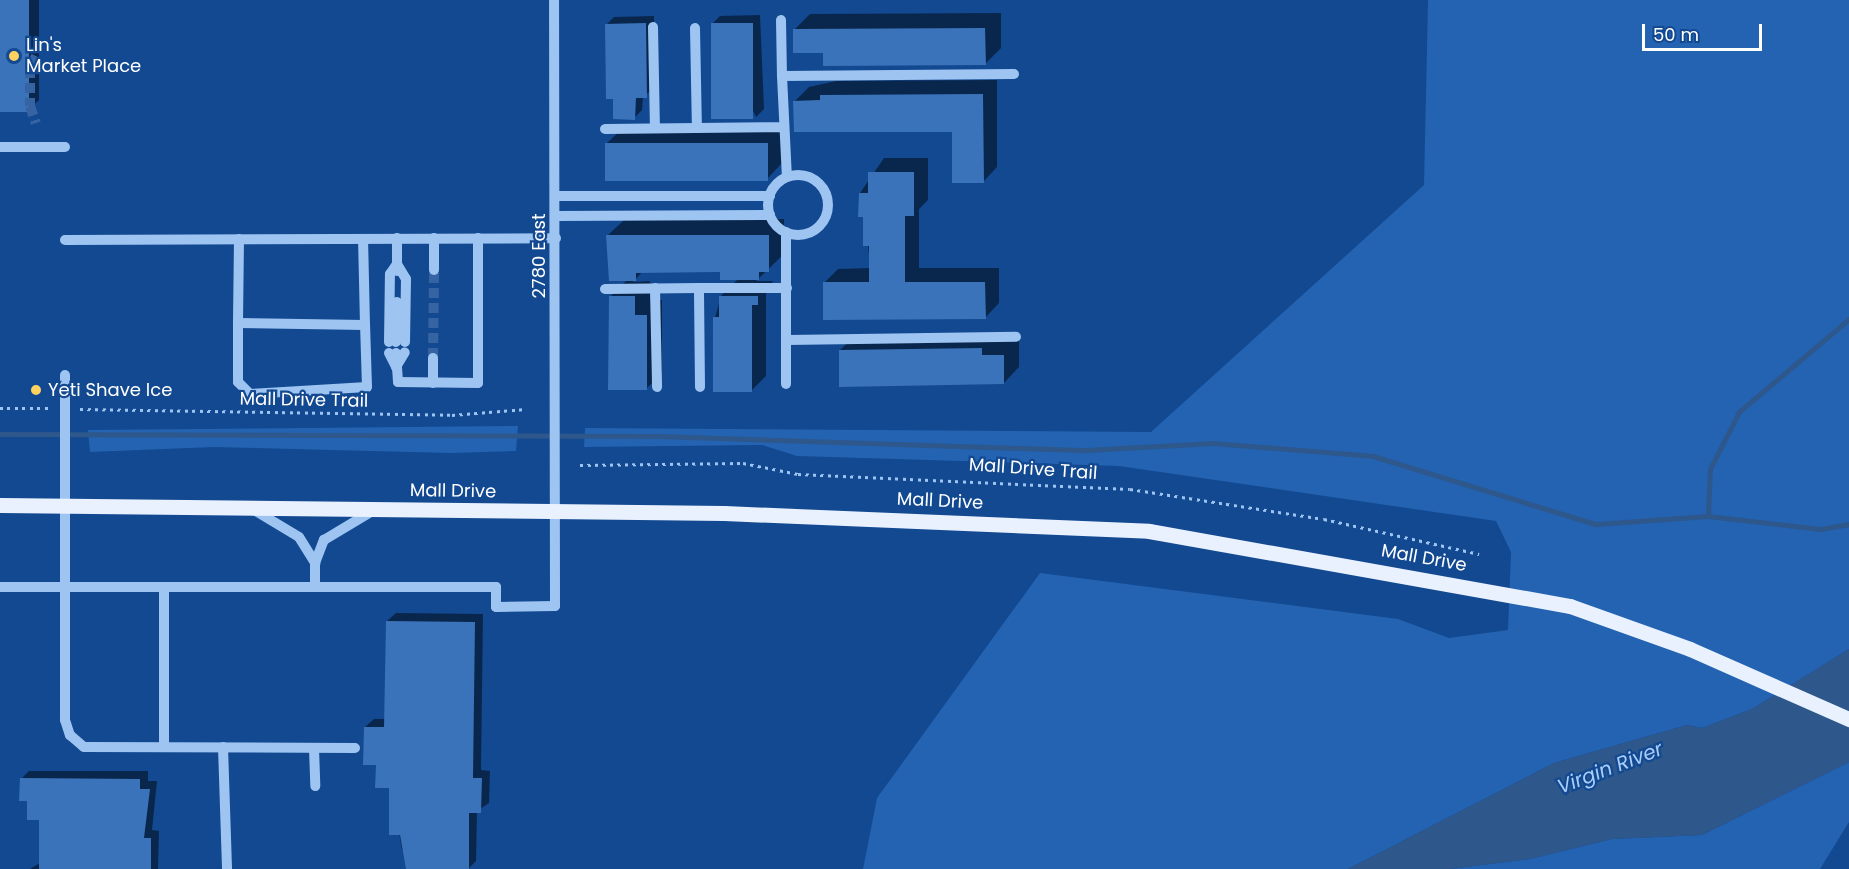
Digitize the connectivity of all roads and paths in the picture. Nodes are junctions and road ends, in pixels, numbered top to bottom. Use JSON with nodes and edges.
{"nodes":[{"id":1,"x":554,"y":0,"type":"edge"},
{"id":2,"x":781,"y":20,"type":"dead end"},
{"id":3,"x":653,"y":27,"type":"dead end"},
{"id":4,"x":695,"y":28,"type":"dead end"},
{"id":5,"x":1014,"y":74,"type":"dead end"},
{"id":6,"x":782,"y":76,"type":"junction"},
{"id":7,"x":782,"y":127,"type":"junction"},
{"id":8,"x":655,"y":128,"type":"junction"},
{"id":9,"x":697,"y":128,"type":"junction"},
{"id":10,"x":605,"y":129,"type":"dead end"},
{"id":11,"x":0,"y":147,"type":"edge"},
{"id":12,"x":65,"y":147,"type":"dead end"},
{"id":13,"x":787,"y":177,"type":"junction"},
{"id":14,"x":555,"y":196,"type":"junction"},
{"id":15,"x":770,"y":196,"type":"junction"},
{"id":16,"x":770,"y":215,"type":"junction"},
{"id":17,"x":556,"y":216,"type":"junction"},
{"id":18,"x":786,"y":232,"type":"junction"},
{"id":19,"x":397,"y":238,"type":"junction"},
{"id":20,"x":434,"y":238,"type":"junction"},
{"id":21,"x":478,"y":238,"type":"junction"},
{"id":22,"x":556,"y":238,"type":"junction"},
{"id":23,"x":239,"y":239,"type":"junction"},
{"id":24,"x":363,"y":239,"type":"junction"},
{"id":25,"x":65,"y":240,"type":"dead end"},
{"id":26,"x":397,"y":264,"type":"junction"},
{"id":27,"x":434,"y":270,"type":"tunnel mouth"},
{"id":28,"x":655,"y":288,"type":"junction"},
{"id":29,"x":699,"y":288,"type":"junction"},
{"id":30,"x":787,"y":288,"type":"junction"},
{"id":31,"x":605,"y":289,"type":"dead end"},
{"id":32,"x":238,"y":323,"type":"junction"},
{"id":33,"x":365,"y":325,"type":"junction"},
{"id":34,"x":1016,"y":337,"type":"dead end"},
{"id":35,"x":787,"y":340,"type":"junction"},
{"id":36,"x":397,"y":347,"type":"junction"},
{"id":37,"x":433,"y":358,"type":"tunnel mouth"},
{"id":38,"x":65,"y":375,"type":"dead end"},
{"id":39,"x":433,"y":383,"type":"junction"},
{"id":40,"x":786,"y":384,"type":"dead end"},
{"id":41,"x":657,"y":387,"type":"dead end"},
{"id":42,"x":700,"y":387,"type":"dead end"},
{"id":43,"x":0,"y":408,"type":"edge"},
{"id":44,"x":48,"y":408,"type":"dead end"},
{"id":45,"x":80,"y":409,"type":"dead end"},
{"id":46,"x":526,"y":409,"type":"dead end"},
{"id":47,"x":580,"y":465,"type":"dead end"},
{"id":48,"x":0,"y":505,"type":"edge"},
{"id":49,"x":64,"y":505,"type":"junction"},
{"id":50,"x":248,"y":508,"type":"junction"},
{"id":51,"x":376,"y":509,"type":"junction"},
{"id":52,"x":558,"y":512,"type":"junction"},
{"id":53,"x":1479,"y":554,"type":"dead end"},
{"id":54,"x":315,"y":563,"type":"junction"},
{"id":55,"x":0,"y":587,"type":"edge"},
{"id":56,"x":64,"y":587,"type":"junction"},
{"id":57,"x":164,"y":587,"type":"junction"},
{"id":58,"x":315,"y":587,"type":"junction"},
{"id":59,"x":1849,"y":719,"type":"edge"},
{"id":60,"x":164,"y":747,"type":"junction"},
{"id":61,"x":223,"y":747,"type":"junction"},
{"id":62,"x":314,"y":748,"type":"junction"},
{"id":63,"x":356,"y":748,"type":"dead end"},
{"id":64,"x":315,"y":786,"type":"dead end"},
{"id":65,"x":227,"y":869,"type":"edge"}],
"edges":[{"from":1,"to":14,"type":"street","name":"2780 East"},
{"from":2,"to":6,"type":"street"},
{"from":3,"to":8,"type":"street"},
{"from":4,"to":9,"type":"street"},
{"from":5,"to":6,"type":"street"},
{"from":6,"to":7,"type":"street"},
{"from":7,"to":9,"type":"street"},
{"from":7,"to":13,"type":"street"},
{"from":8,"to":9,"type":"street"},
{"from":8,"to":10,"type":"street"},
{"from":11,"to":12,"type":"street"},
{"from":13,"to":15,"type":"street"},
{"from":13,"to":18,"type":"street"},
{"from":14,"to":15,"type":"street"},
{"from":14,"to":17,"type":"street","name":"2780 East"},
{"from":15,"to":16,"type":"street"},
{"from":16,"to":17,"type":"street"},
{"from":16,"to":18,"type":"street"},
{"from":17,"to":22,"type":"street","name":"2780 East"},
{"from":18,"to":30,"type":"street"},
{"from":19,"to":20,"type":"street"},
{"from":19,"to":24,"type":"street"},
{"from":19,"to":26,"type":"street"},
{"from":20,"to":21,"type":"street"},
{"from":20,"to":27,"type":"street"},
{"from":21,"to":22,"type":"street"},
{"from":21,"to":39,"type":"street"},
{"from":22,"to":52,"type":"street","name":"2780 East"},
{"from":23,"to":24,"type":"street"},
{"from":23,"to":25,"type":"street"},
{"from":23,"to":32,"type":"street"},
{"from":24,"to":33,"type":"street"},
{"from":26,"to":36,"type":"street"},
{"from":26,"to":36,"type":"street"},
{"from":28,"to":29,"type":"street"},
{"from":28,"to":31,"type":"street"},
{"from":28,"to":41,"type":"street"},
{"from":29,"to":30,"type":"street"},
{"from":29,"to":42,"type":"street"},
{"from":30,"to":35,"type":"street"},
{"from":32,"to":33,"type":"street"},
{"from":32,"to":33,"type":"street"},
{"from":34,"to":35,"type":"street"},
{"from":35,"to":40,"type":"street"},
{"from":36,"to":39,"type":"street"},
{"from":37,"to":39,"type":"street"},
{"from":38,"to":49,"type":"street"},
{"from":43,"to":44,"type":"path"},
{"from":45,"to":46,"type":"path","name":"Mall Drive Trail"},
{"from":47,"to":53,"type":"path","name":"Mall Drive Trail"},
{"from":48,"to":49,"type":"main road","name":"Mall Drive"},
{"from":49,"to":50,"type":"main road","name":"Mall Drive"},
{"from":49,"to":56,"type":"street"},
{"from":50,"to":51,"type":"main road","name":"Mall Drive"},
{"from":50,"to":54,"type":"street"},
{"from":51,"to":52,"type":"main road","name":"Mall Drive"},
{"from":51,"to":54,"type":"street"},
{"from":52,"to":58,"type":"street","name":"2780 East"},
{"from":52,"to":59,"type":"main road","name":"Mall Drive"},
{"from":54,"to":58,"type":"street"},
{"from":55,"to":56,"type":"street"},
{"from":56,"to":57,"type":"street"},
{"from":56,"to":60,"type":"street"},
{"from":57,"to":58,"type":"street"},
{"from":57,"to":60,"type":"street"},
{"from":60,"to":61,"type":"street"},
{"from":61,"to":62,"type":"street"},
{"from":61,"to":65,"type":"street"},
{"from":62,"to":63,"type":"street"},
{"from":62,"to":64,"type":"street"}]}
